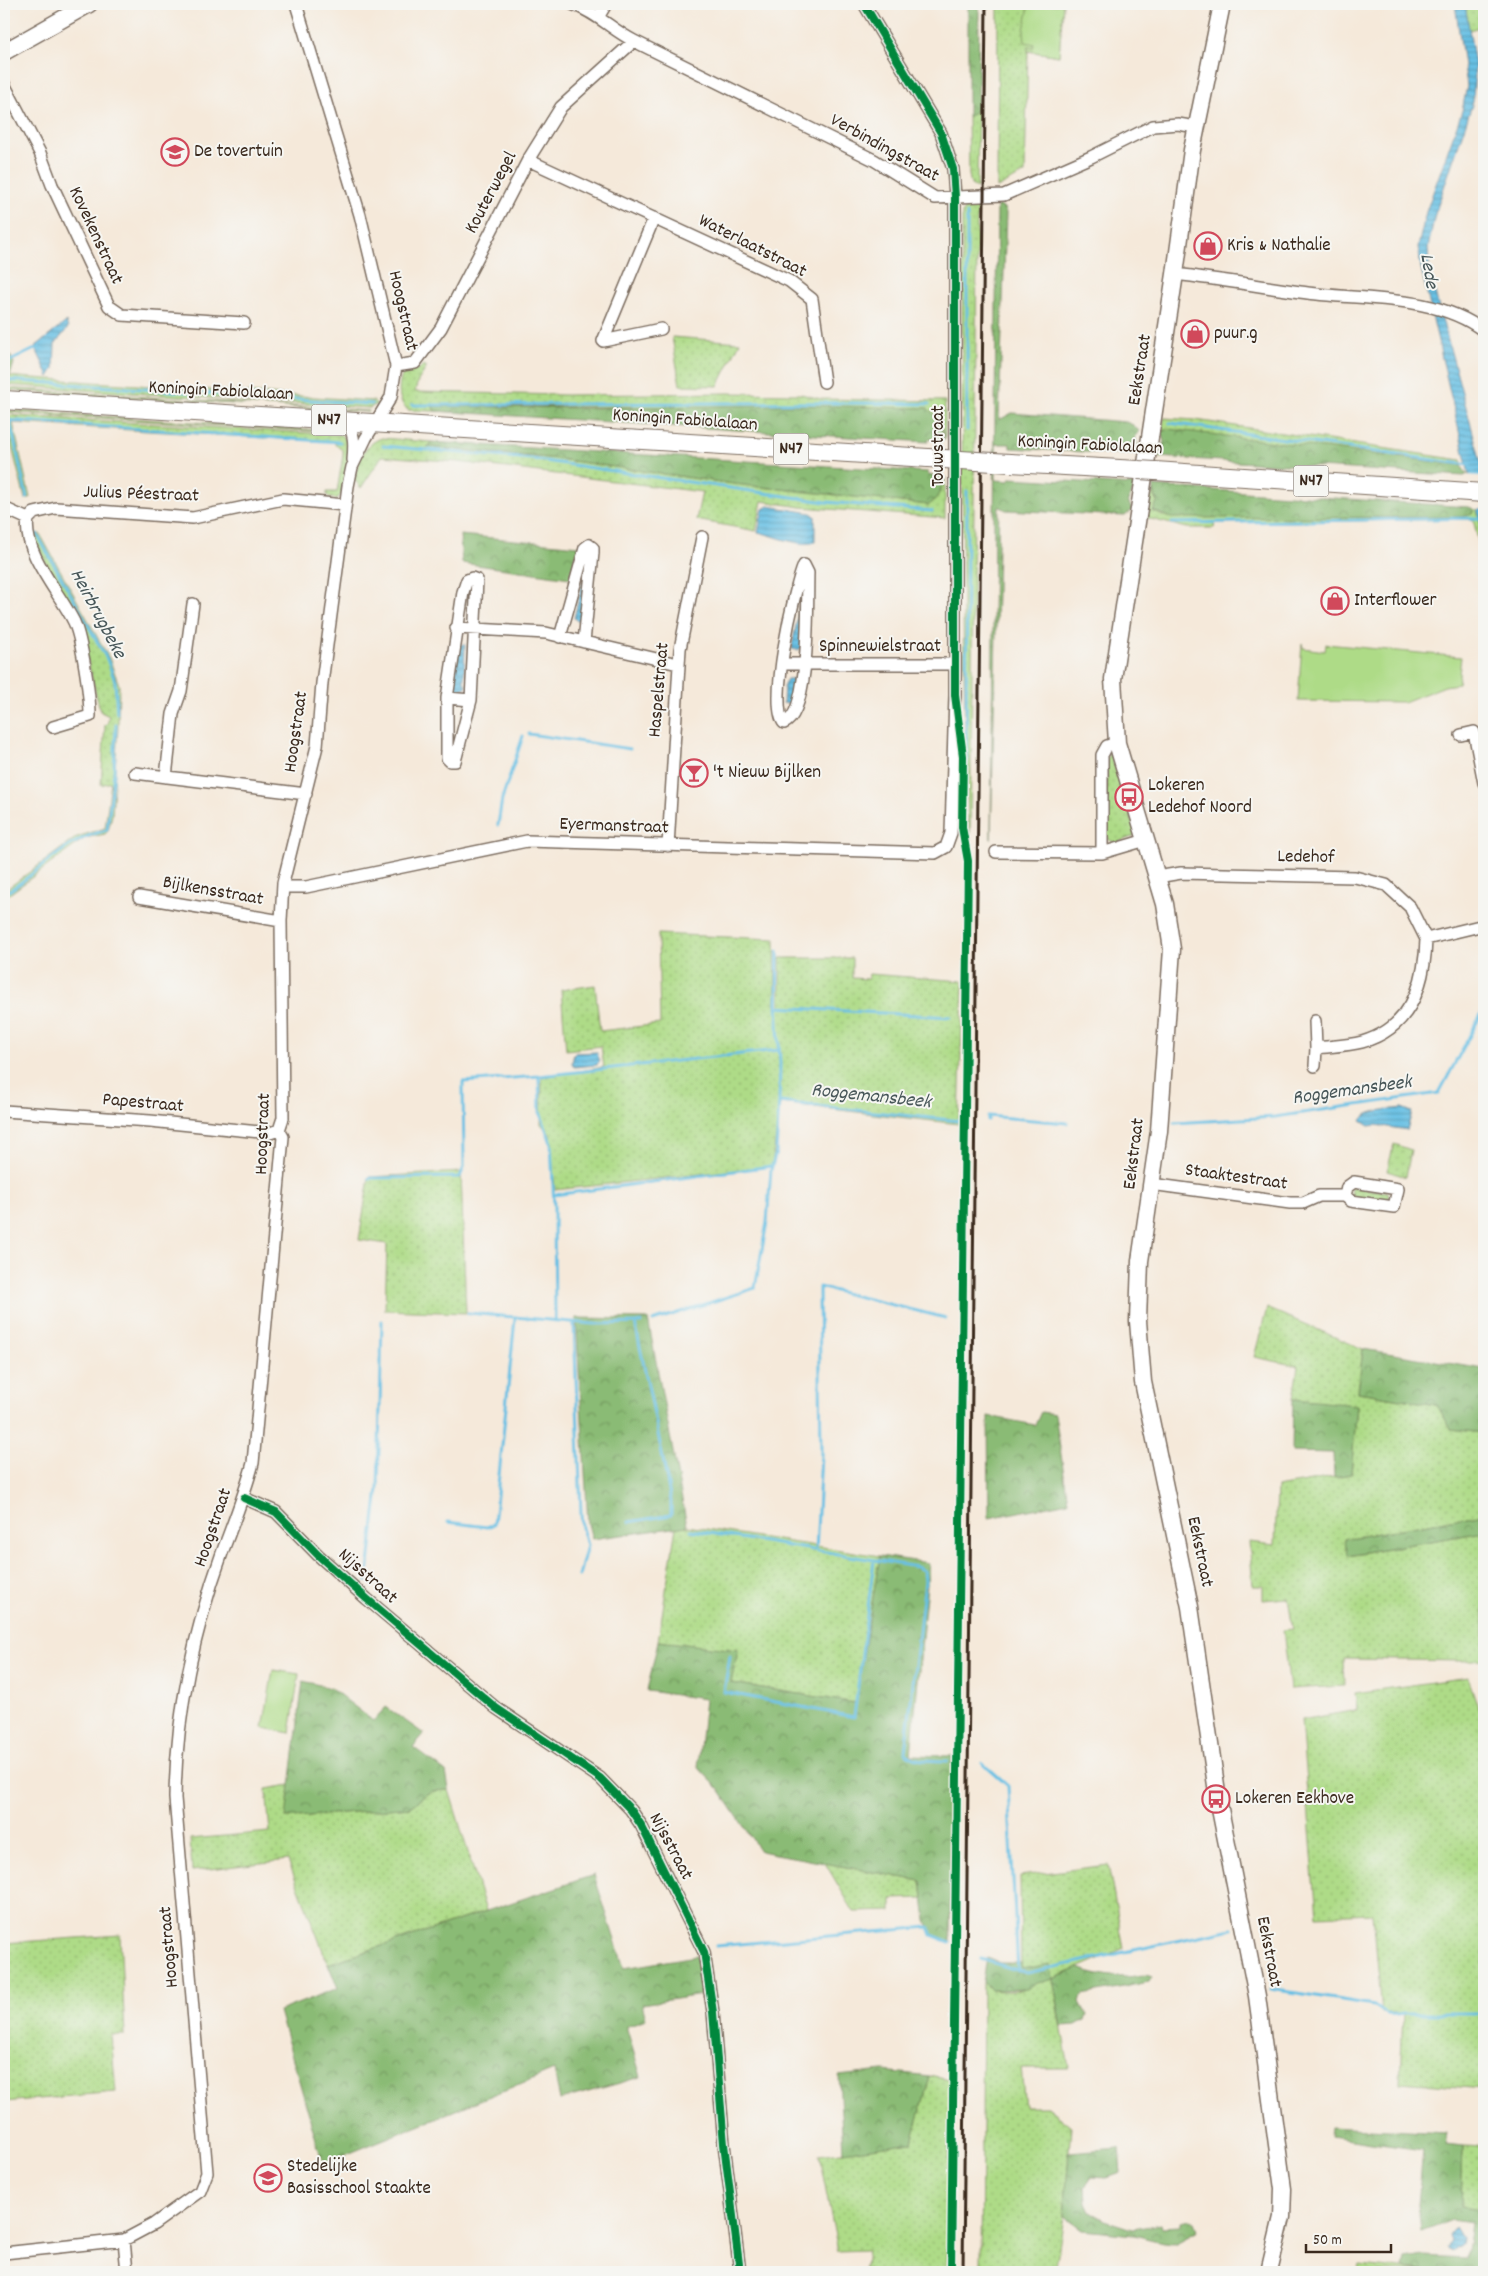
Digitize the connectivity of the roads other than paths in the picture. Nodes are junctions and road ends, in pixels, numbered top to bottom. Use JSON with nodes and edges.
{"nodes":[{"id":1,"x":89,"y":4,"type":"edge"},
{"id":2,"x":296,"y":4,"type":"edge"},
{"id":3,"x":572,"y":4,"type":"edge"},
{"id":4,"x":606,"y":4,"type":"edge"},
{"id":5,"x":864,"y":4,"type":"edge"},
{"id":6,"x":1222,"y":4,"type":"edge"},
{"id":7,"x":599,"y":16,"type":"junction"},
{"id":8,"x":634,"y":41,"type":"junction"},
{"id":9,"x":4,"y":52,"type":"edge"},
{"id":10,"x":4,"y":84,"type":"edge"},
{"id":11,"x":1196,"y":127,"type":"junction"},
{"id":12,"x":528,"y":160,"type":"junction"},
{"id":13,"x":955,"y":197,"type":"junction"},
{"id":14,"x":654,"y":218,"type":"junction"},
{"id":15,"x":1176,"y":274,"type":"junction"},
{"id":16,"x":244,"y":323,"type":"dead end"},
{"id":17,"x":661,"y":330,"type":"dead end"},
{"id":18,"x":1484,"y":332,"type":"edge"},
{"id":19,"x":396,"y":366,"type":"junction"},
{"id":20,"x":824,"y":382,"type":"dead end"},
{"id":21,"x":4,"y":400,"type":"edge"},
{"id":22,"x":344,"y":421,"type":"junction"},
{"id":23,"x":376,"y":423,"type":"junction"},
{"id":24,"x":352,"y":466,"type":"junction"},
{"id":25,"x":1484,"y":492,"type":"edge"},
{"id":26,"x":344,"y":505,"type":"junction"},
{"id":27,"x":4,"y":508,"type":"edge"},
{"id":28,"x":28,"y":519,"type":"junction"},
{"id":29,"x":702,"y":537,"type":"dead end"},
{"id":30,"x":194,"y":604,"type":"dead end"},
{"id":31,"x":456,"y":628,"type":"junction"},
{"id":32,"x":476,"y":630,"type":"junction"},
{"id":33,"x":560,"y":637,"type":"junction"},
{"id":34,"x":584,"y":642,"type":"junction"},
{"id":35,"x":678,"y":664,"type":"junction"},
{"id":36,"x":783,"y":664,"type":"junction"},
{"id":37,"x":954,"y":664,"type":"junction"},
{"id":38,"x":806,"y":665,"type":"junction"},
{"id":39,"x":447,"y":698,"type":"junction"},
{"id":40,"x":471,"y":700,"type":"junction"},
{"id":41,"x":53,"y":726,"type":"dead end"},
{"id":42,"x":1479,"y":730,"type":"edge"},
{"id":43,"x":1461,"y":735,"type":"dead end"},
{"id":44,"x":1117,"y":743,"type":"junction"},
{"id":45,"x":136,"y":773,"type":"dead end"},
{"id":46,"x":166,"y":777,"type":"junction"},
{"id":47,"x":1484,"y":783,"type":"edge"},
{"id":48,"x":306,"y":794,"type":"junction"},
{"id":49,"x":1146,"y":840,"type":"junction"},
{"id":50,"x":668,"y":846,"type":"junction"},
{"id":51,"x":946,"y":847,"type":"joint"},
{"id":52,"x":996,"y":852,"type":"dead end"},
{"id":53,"x":1102,"y":853,"type":"junction"},
{"id":54,"x":1157,"y":877,"type":"junction"},
{"id":55,"x":283,"y":887,"type":"junction"},
{"id":56,"x":139,"y":897,"type":"dead end"},
{"id":57,"x":281,"y":921,"type":"junction"},
{"id":58,"x":1484,"y":926,"type":"edge"},
{"id":59,"x":1426,"y":939,"type":"junction"},
{"id":60,"x":1315,"y":1021,"type":"dead end"},
{"id":61,"x":1316,"y":1048,"type":"junction"},
{"id":62,"x":1315,"y":1066,"type":"dead end"},
{"id":63,"x":4,"y":1111,"type":"edge"},
{"id":64,"x":279,"y":1130,"type":"junction"},
{"id":65,"x":1151,"y":1184,"type":"junction"},
{"id":66,"x":1345,"y":1196,"type":"dead end"},
{"id":67,"x":244,"y":1498,"type":"junction"},
{"id":68,"x":124,"y":2240,"type":"junction"},
{"id":69,"x":4,"y":2253,"type":"edge"},
{"id":70,"x":128,"y":2272,"type":"edge"},
{"id":71,"x":740,"y":2272,"type":"edge"},
{"id":72,"x":1269,"y":2272,"type":"edge"}],
"edges":[{"from":1,"to":9,"type":"street"},
{"from":2,"to":19,"type":"street","name":"Hoogstraat"},
{"from":3,"to":7,"type":"street","name":"Verbindingstraat"},
{"from":4,"to":7,"type":"street"},
{"from":5,"to":13,"type":"street","name":"Touwstraat"},
{"from":6,"to":11,"type":"street","name":"Eekstraat"},
{"from":7,"to":8,"type":"street","name":"Verbindingstraat"},
{"from":8,"to":12,"type":"street","name":"Kouterwegel"},
{"from":8,"to":13,"type":"street","name":"Verbindingstraat"},
{"from":10,"to":16,"type":"street","name":"Kovekenstraat"},
{"from":11,"to":13,"type":"street","name":"Verbindingstraat"},
{"from":11,"to":15,"type":"street","name":"Eekstraat"},
{"from":12,"to":14,"type":"street","name":"Waterlaatstraat"},
{"from":12,"to":19,"type":"street","name":"Kouterwegel"},
{"from":13,"to":37,"type":"street","name":"Touwstraat"},
{"from":14,"to":17,"type":"street"},
{"from":14,"to":20,"type":"street","name":"Waterlaatstraat"},
{"from":15,"to":18,"type":"street"},
{"from":15,"to":44,"type":"street","name":"Eekstraat"},
{"from":19,"to":23,"type":"street","name":"Hoogstraat"},
{"from":21,"to":22,"type":"main road","name":"Koningin Fabiolalaan","number":"N47"},
{"from":22,"to":23,"type":"main road","name":"Koningin Fabiolalaan","number":"N47"},
{"from":22,"to":24,"type":"street"},
{"from":23,"to":24,"type":"street","name":"Hoogstraat"},
{"from":23,"to":25,"type":"main road","name":"Koningin Fabiolalaan","number":"N47","bridge":true},
{"from":24,"to":26,"type":"street","name":"Hoogstraat"},
{"from":26,"to":28,"type":"street","name":"Julius Péestraat"},
{"from":26,"to":48,"type":"street","name":"Hoogstraat"},
{"from":27,"to":28,"type":"street"},
{"from":28,"to":41,"type":"street"},
{"from":29,"to":35,"type":"street","name":"Haspelstraat"},
{"from":30,"to":46,"type":"street"},
{"from":31,"to":32,"type":"street"},
{"from":31,"to":32,"type":"street"},
{"from":31,"to":39,"type":"street"},
{"from":32,"to":33,"type":"street"},
{"from":32,"to":40,"type":"street"},
{"from":33,"to":34,"type":"street"},
{"from":33,"to":34,"type":"street"},
{"from":34,"to":35,"type":"street"},
{"from":35,"to":50,"type":"street","name":"Haspelstraat"},
{"from":36,"to":38,"type":"street","name":"Spinnewielstraat"},
{"from":36,"to":38,"type":"street","name":"Spinnewielstraat"},
{"from":36,"to":38,"type":"street","name":"Spinnewielstraat"},
{"from":37,"to":38,"type":"street","name":"Spinnewielstraat"},
{"from":37,"to":51,"type":"street","name":"Touwstraat"},
{"from":39,"to":40,"type":"street"},
{"from":39,"to":40,"type":"street"},
{"from":42,"to":43,"type":"street"},
{"from":42,"to":47,"type":"street"},
{"from":44,"to":49,"type":"street","name":"Eekstraat"},
{"from":44,"to":53,"type":"street"},
{"from":45,"to":46,"type":"street"},
{"from":46,"to":48,"type":"street"},
{"from":48,"to":55,"type":"street","name":"Hoogstraat"},
{"from":49,"to":53,"type":"street"},
{"from":49,"to":54,"type":"street","name":"Eekstraat"},
{"from":50,"to":51,"type":"street","name":"Eyermanstraat"},
{"from":50,"to":55,"type":"street","name":"Eyermanstraat"},
{"from":52,"to":53,"type":"street"},
{"from":54,"to":59,"type":"street","name":"Ledehof"},
{"from":54,"to":65,"type":"street","name":"Eekstraat"},
{"from":55,"to":57,"type":"street","name":"Hoogstraat"},
{"from":56,"to":57,"type":"street","name":"Bijlkensstraat"},
{"from":57,"to":64,"type":"street","name":"Hoogstraat"},
{"from":58,"to":59,"type":"street"},
{"from":59,"to":61,"type":"street","name":"Ledehof"},
{"from":60,"to":61,"type":"street"},
{"from":61,"to":62,"type":"street"},
{"from":63,"to":64,"type":"street","name":"Papestraat"},
{"from":64,"to":67,"type":"street","name":"Hoogstraat"},
{"from":65,"to":66,"type":"street","name":"Staaktestraat"},
{"from":65,"to":72,"type":"street","name":"Eekstraat"},
{"from":67,"to":68,"type":"street","name":"Hoogstraat"},
{"from":67,"to":71,"type":"street","name":"Nijsstraat"},
{"from":68,"to":69,"type":"street"},
{"from":68,"to":70,"type":"street"}]}
